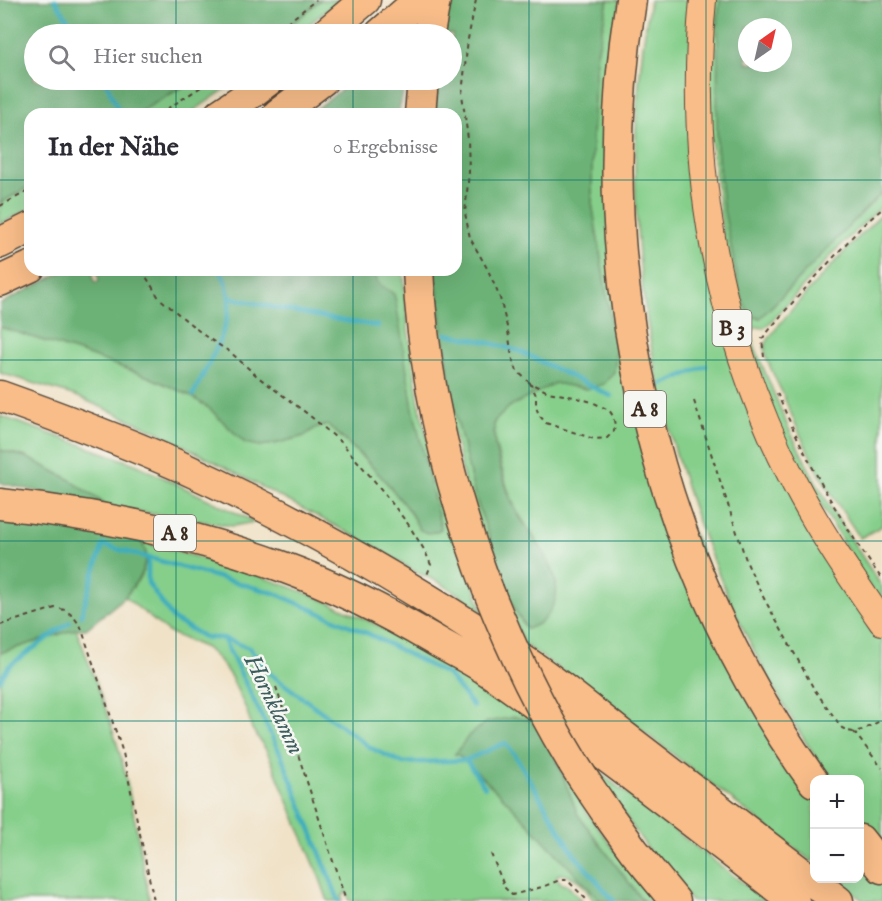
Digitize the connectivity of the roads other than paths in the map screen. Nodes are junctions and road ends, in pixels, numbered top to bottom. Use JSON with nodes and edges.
{"nodes":[{"id":1,"x":365,"y":0,"type":"edge"},
{"id":2,"x":419,"y":0,"type":"edge"},
{"id":3,"x":435,"y":0,"type":"edge"},
{"id":4,"x":631,"y":0,"type":"edge"},
{"id":5,"x":703,"y":0,"type":"edge"},
{"id":6,"x":337,"y":24,"type":"edge"},
{"id":7,"x":391,"y":24,"type":"edge"},
{"id":8,"x":431,"y":24,"type":"edge"},
{"id":9,"x":256,"y":90,"type":"edge"},
{"id":10,"x":310,"y":90,"type":"edge"},
{"id":11,"x":422,"y":90,"type":"edge"},
{"id":12,"x":229,"y":108,"type":"edge"},
{"id":13,"x":286,"y":108,"type":"edge"},
{"id":14,"x":421,"y":108,"type":"edge"},
{"id":15,"x":24,"y":231,"type":"edge"},
{"id":16,"x":0,"y":243,"type":"edge"},
{"id":17,"x":24,"y":270,"type":"edge"},
{"id":18,"x":419,"y":276,"type":"edge"},
{"id":19,"x":0,"y":281,"type":"edge"},
{"id":20,"x":0,"y":396,"type":"edge"},
{"id":21,"x":0,"y":504,"type":"edge"},
{"id":22,"x":882,"y":622,"type":"edge"},
{"id":23,"x":810,"y":776,"type":"edge"},
{"id":24,"x":864,"y":845,"type":"edge"},
{"id":25,"x":882,"y":868,"type":"edge"},
{"id":26,"x":675,"y":901,"type":"edge"},
{"id":27,"x":794,"y":901,"type":"edge"},
{"id":28,"x":838,"y":901,"type":"edge"}],
"edges":[{"from":1,"to":6,"type":"highway"},
{"from":2,"to":7,"type":"highway"},
{"from":3,"to":8,"type":"highway"},
{"from":4,"to":23,"type":"highway","number":"A 8"},
{"from":5,"to":22,"type":"main road","number":"B 3"},
{"from":9,"to":12,"type":"highway"},
{"from":10,"to":13,"type":"highway"},
{"from":11,"to":14,"type":"highway"},
{"from":15,"to":16,"type":"highway"},
{"from":17,"to":19,"type":"highway"},
{"from":18,"to":26,"type":"highway","bridge":true},
{"from":20,"to":28,"type":"highway"},
{"from":21,"to":27,"type":"highway","number":"A 8"},
{"from":24,"to":25,"type":"highway"}]}
